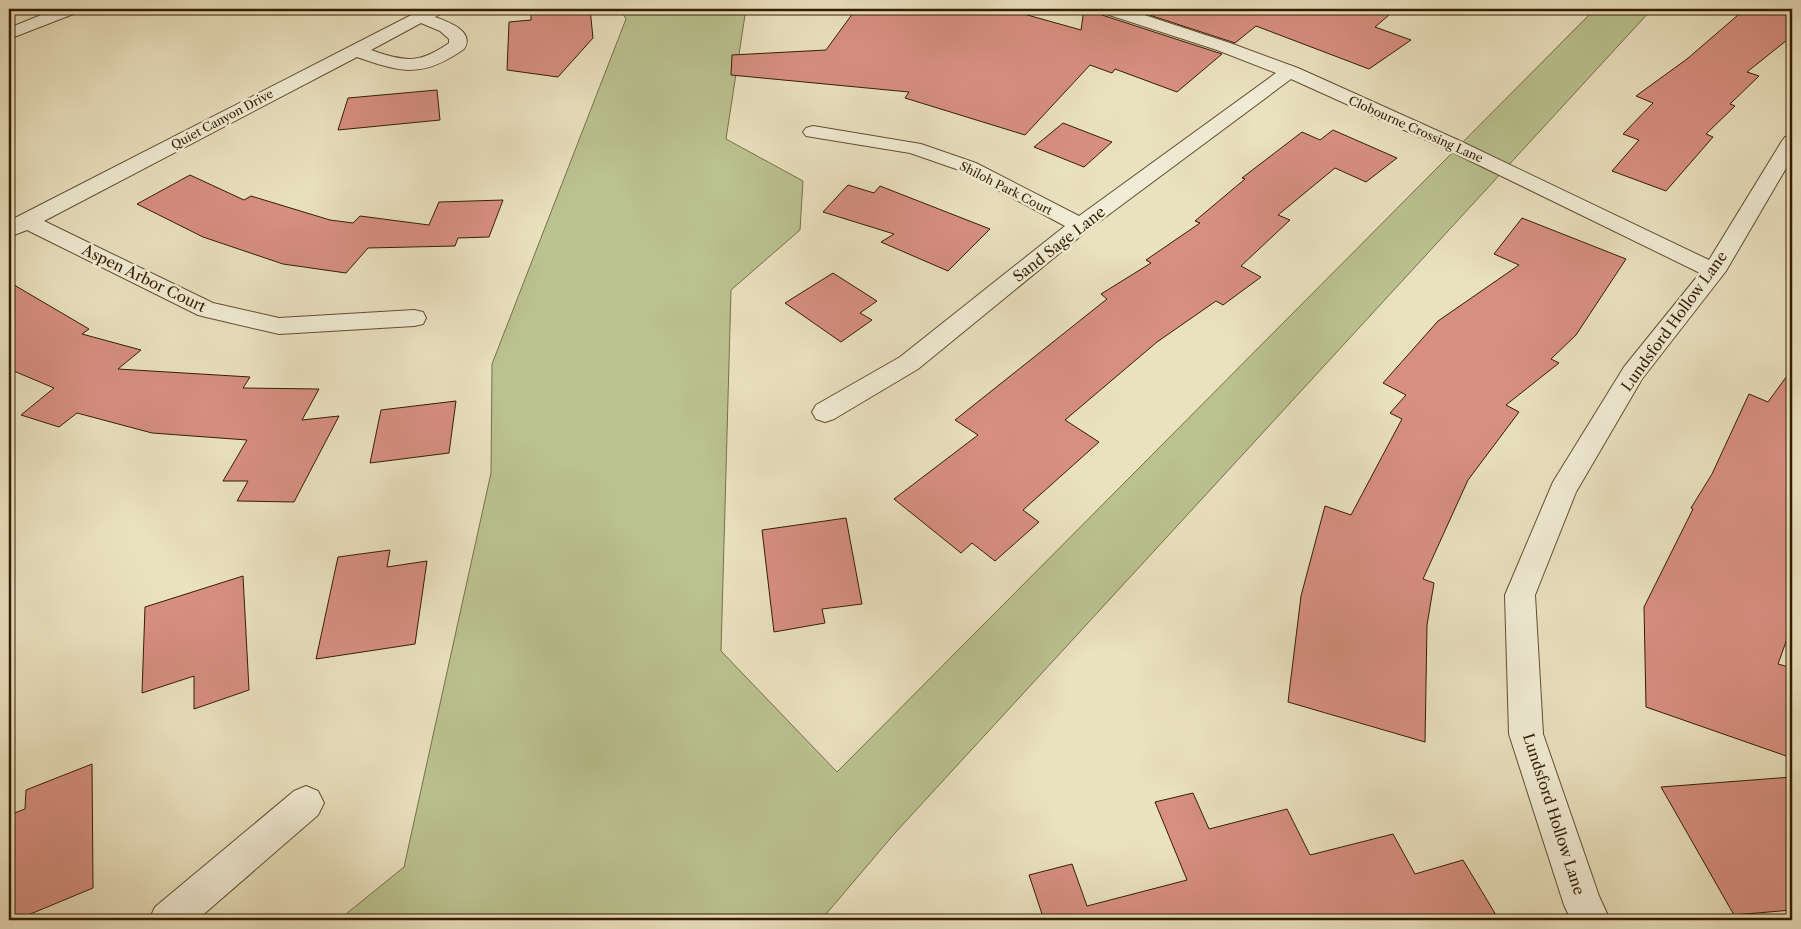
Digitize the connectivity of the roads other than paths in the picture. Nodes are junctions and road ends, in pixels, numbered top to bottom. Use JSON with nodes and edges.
{"nodes":[{"id":1,"x":70,"y":9,"type":"edge"},
{"id":2,"x":1109,"y":9,"type":"edge"},
{"id":3,"x":428,"y":13,"type":"edge"},
{"id":4,"x":9,"y":34,"type":"edge"},
{"id":5,"x":355,"y":50,"type":"junction"},
{"id":6,"x":1290,"y":72,"type":"junction"},
{"id":7,"x":813,"y":132,"type":"dead end"},
{"id":8,"x":1792,"y":141,"type":"edge"},
{"id":9,"x":18,"y":225,"type":"edge"},
{"id":10,"x":1080,"y":225,"type":"junction"},
{"id":11,"x":1714,"y":271,"type":"junction"},
{"id":12,"x":414,"y":318,"type":"dead end"},
{"id":13,"x":826,"y":412,"type":"dead end"},
{"id":14,"x":306,"y":803,"type":"dead end"},
{"id":15,"x":1587,"y":912,"type":"edge"},
{"id":16,"x":168,"y":920,"type":"edge"}],
"edges":[{"from":1,"to":4,"type":"street"},
{"from":2,"to":6,"type":"street","name":"Clobourne Crossing Lane"},
{"from":3,"to":5,"type":"street","name":"Quiet Canyon Drive"},
{"from":3,"to":5,"type":"street"},
{"from":5,"to":9,"type":"street","name":"Quiet Canyon Drive"},
{"from":6,"to":10,"type":"street","name":"Sand Sage Lane"},
{"from":6,"to":11,"type":"street","name":"Clobourne Crossing Lane"},
{"from":7,"to":10,"type":"street","name":"Shiloh Park Court"},
{"from":8,"to":11,"type":"street","name":"Lundsford Hollow Lane"},
{"from":9,"to":12,"type":"street","name":"Aspen Arbor Court"},
{"from":10,"to":13,"type":"street","name":"Sand Sage Lane"},
{"from":11,"to":15,"type":"street","name":"Lundsford Hollow Lane"},
{"from":14,"to":16,"type":"street"}]}
